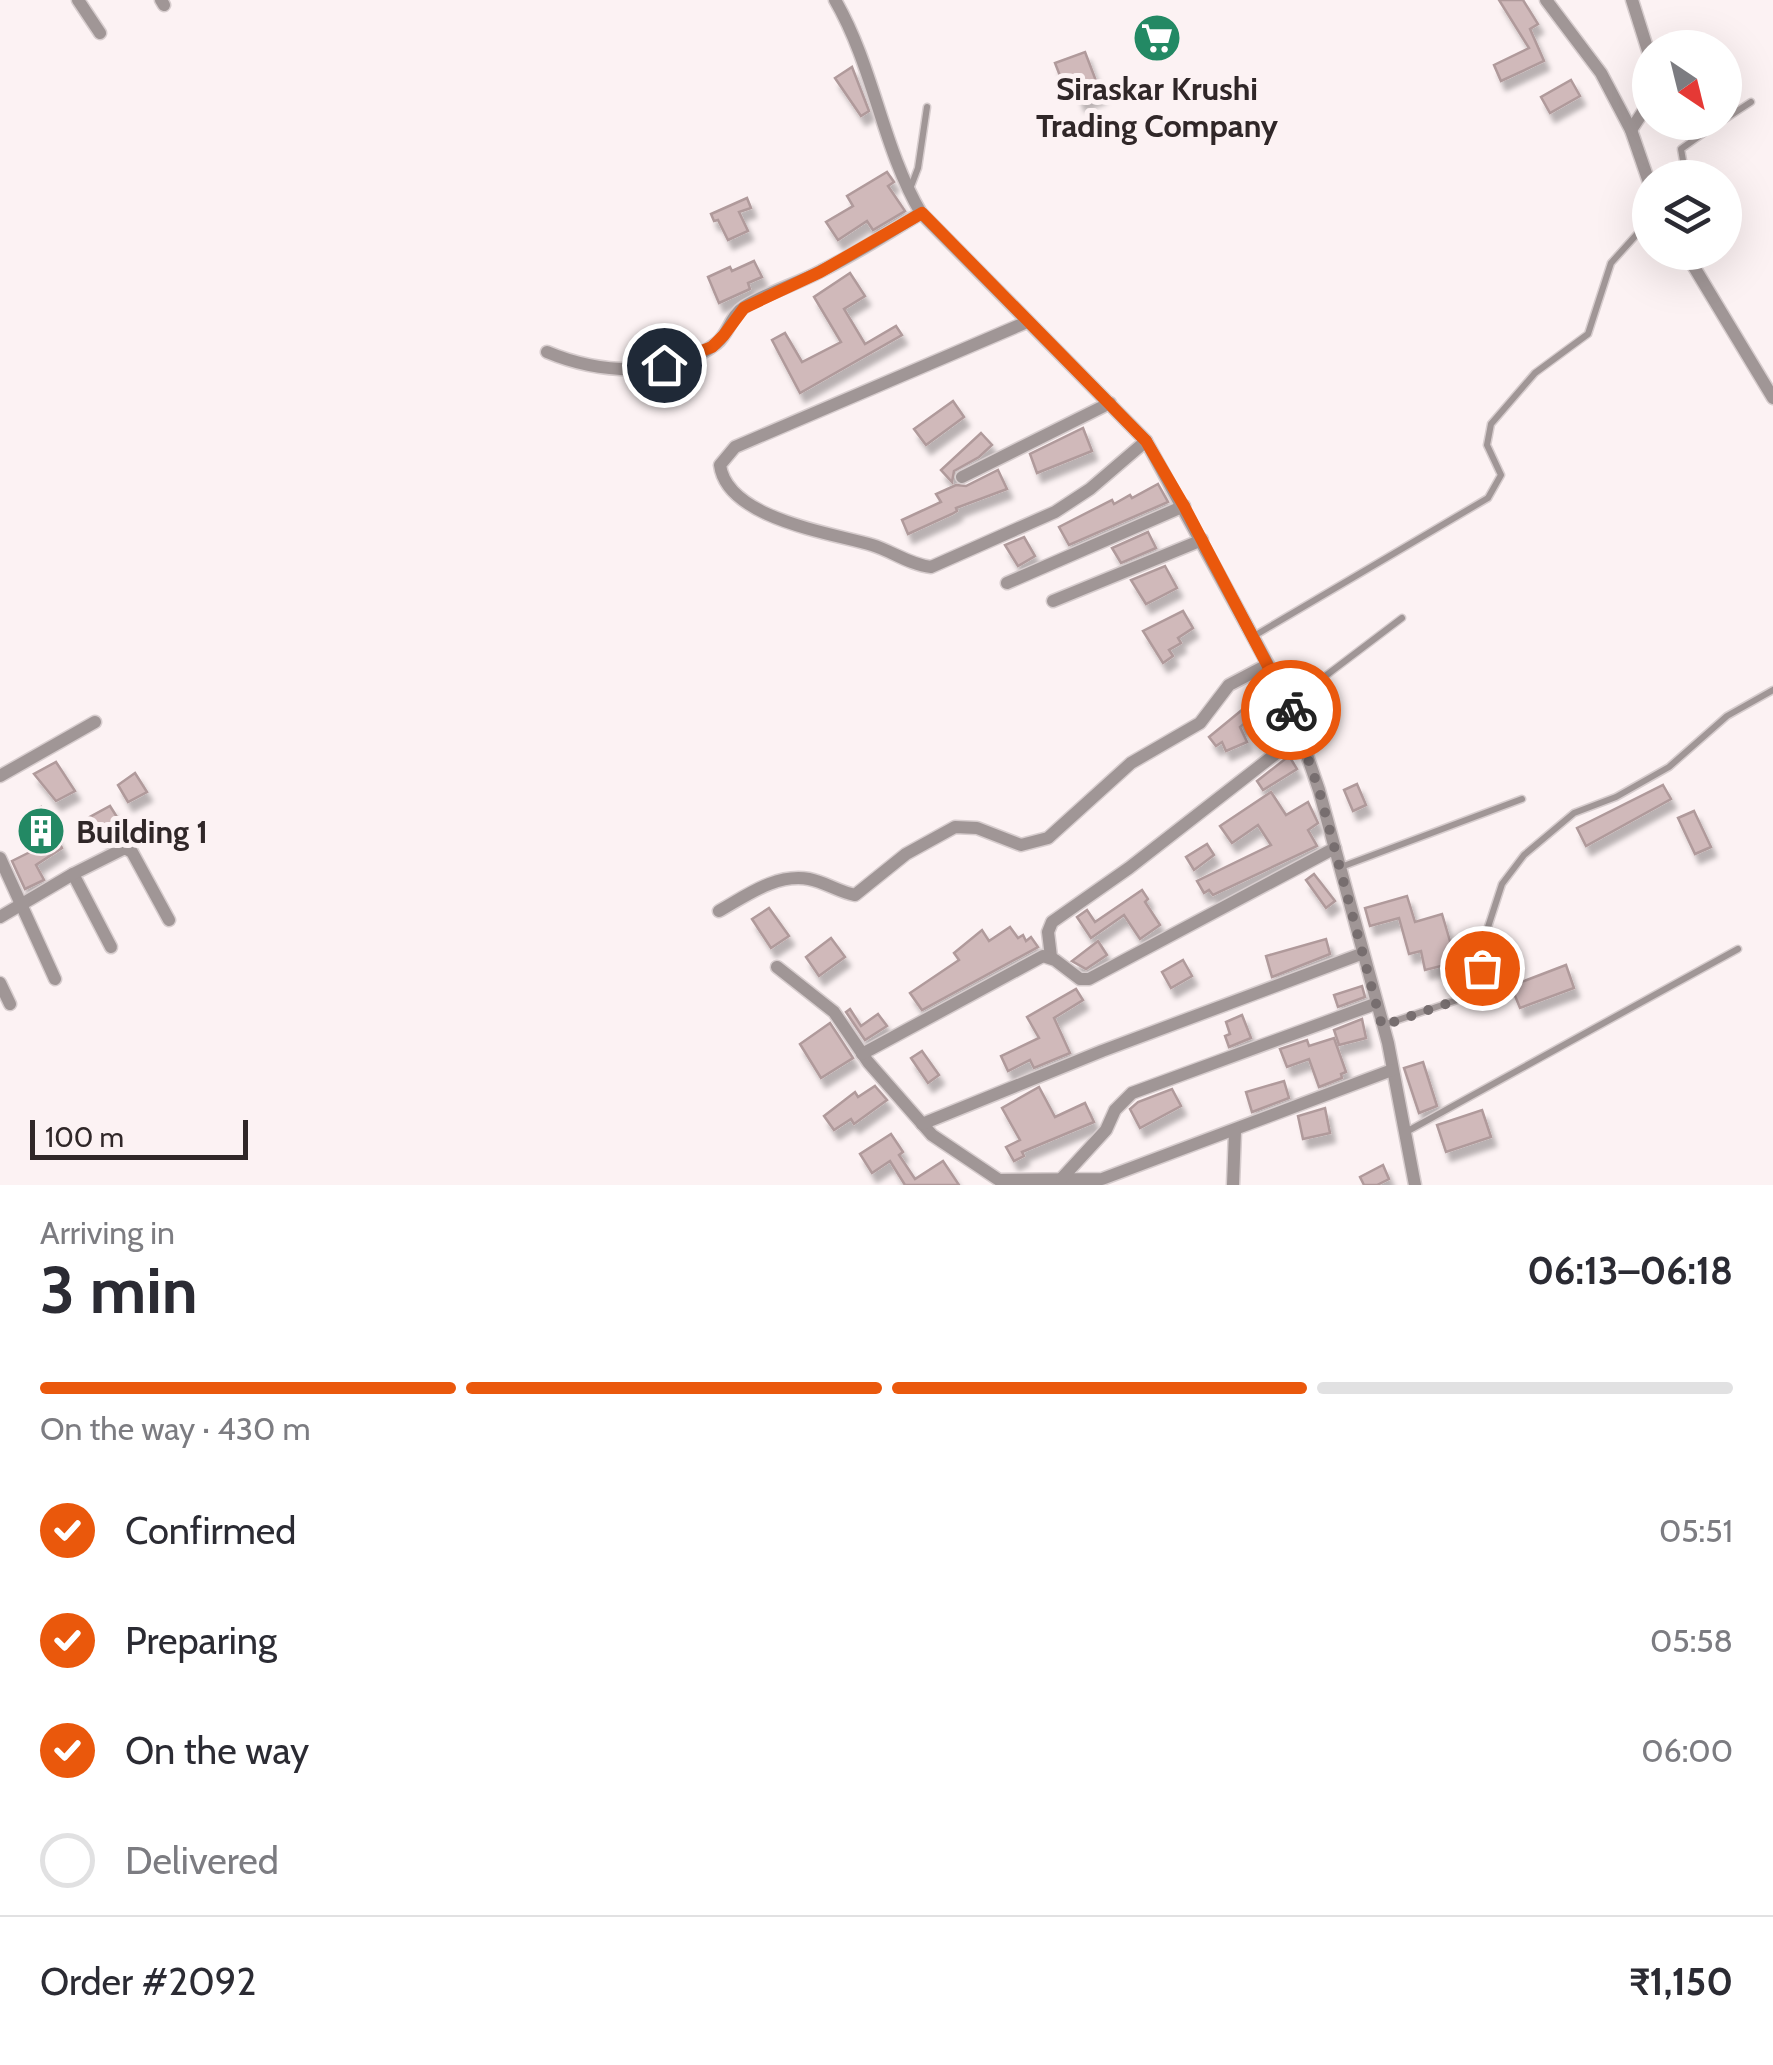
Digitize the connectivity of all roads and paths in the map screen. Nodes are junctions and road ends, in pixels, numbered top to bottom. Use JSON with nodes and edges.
{"nodes":[{"id":1,"x":78,"y":0,"type":"edge"},
{"id":2,"x":835,"y":0,"type":"edge"},
{"id":3,"x":1546,"y":0,"type":"edge"},
{"id":4,"x":1637,"y":3,"type":"edge"},
{"id":5,"x":1644,"y":30,"type":"edge"},
{"id":6,"x":100,"y":33,"type":"dead end"},
{"id":7,"x":1752,"y":102,"type":"dead end"},
{"id":8,"x":927,"y":107,"type":"dead end"},
{"id":9,"x":1742,"y":108,"type":"edge"},
{"id":10,"x":1631,"y":130,"type":"joint"},
{"id":11,"x":1695,"y":140,"type":"edge"},
{"id":12,"x":1641,"y":160,"type":"edge"},
{"id":13,"x":1684,"y":160,"type":"edge"},
{"id":14,"x":909,"y":191,"type":"junction"},
{"id":15,"x":922,"y":213,"type":"junction"},
{"id":16,"x":1632,"y":239,"type":"edge"},
{"id":17,"x":1695,"y":270,"type":"edge"},
{"id":18,"x":1027,"y":322,"type":"junction"},
{"id":19,"x":547,"y":352,"type":"dead end"},
{"id":20,"x":1773,"y":398,"type":"edge"},
{"id":21,"x":1110,"y":404,"type":"junction"},
{"id":22,"x":1146,"y":441,"type":"junction"},
{"id":23,"x":962,"y":477,"type":"dead end"},
{"id":24,"x":1184,"y":506,"type":"junction"},
{"id":25,"x":1202,"y":540,"type":"junction"},
{"id":26,"x":1007,"y":584,"type":"dead end"},
{"id":27,"x":1053,"y":601,"type":"dead end"},
{"id":28,"x":1402,"y":618,"type":"dead end"},
{"id":29,"x":1253,"y":636,"type":"junction"},
{"id":30,"x":1268,"y":665,"type":"junction"},
{"id":31,"x":1773,"y":690,"type":"edge"},
{"id":32,"x":1288,"y":704,"type":"junction"},
{"id":33,"x":95,"y":722,"type":"dead end"},
{"id":34,"x":1301,"y":734,"type":"junction"},
{"id":35,"x":0,"y":776,"type":"edge"},
{"id":36,"x":1522,"y":799,"type":"dead end"},
{"id":37,"x":1335,"y":848,"type":"junction"},
{"id":38,"x":0,"y":858,"type":"edge"},
{"id":39,"x":1340,"y":868,"type":"junction"},
{"id":40,"x":72,"y":874,"type":"junction"},
{"id":41,"x":22,"y":906,"type":"junction"},
{"id":42,"x":718,"y":911,"type":"dead end"},
{"id":43,"x":0,"y":917,"type":"edge"},
{"id":44,"x":170,"y":920,"type":"dead end"},
{"id":45,"x":111,"y":947,"type":"dead end"},
{"id":46,"x":1738,"y":949,"type":"dead end"},
{"id":47,"x":1361,"y":954,"type":"junction"},
{"id":48,"x":1051,"y":957,"type":"junction"},
{"id":49,"x":777,"y":967,"type":"dead end"},
{"id":50,"x":55,"y":979,"type":"dead end"},
{"id":51,"x":0,"y":982,"type":"edge"},
{"id":52,"x":10,"y":1004,"type":"dead end"},
{"id":53,"x":1375,"y":1004,"type":"junction"},
{"id":54,"x":1382,"y":1026,"type":"junction"},
{"id":55,"x":862,"y":1054,"type":"junction"},
{"id":56,"x":1392,"y":1070,"type":"junction"},
{"id":57,"x":922,"y":1124,"type":"junction"},
{"id":58,"x":1235,"y":1131,"type":"junction"},
{"id":59,"x":1404,"y":1134,"type":"junction"},
{"id":60,"x":1062,"y":1178,"type":"junction"},
{"id":61,"x":1232,"y":1185,"type":"edge"},
{"id":62,"x":1415,"y":1185,"type":"edge"}],
"edges":[{"from":1,"to":6,"type":"street"},
{"from":2,"to":14,"type":"street"},
{"from":3,"to":10,"type":"street"},
{"from":4,"to":5,"type":"street"},
{"from":7,"to":9,"type":"lane"},
{"from":8,"to":14,"type":"lane"},
{"from":10,"to":12,"type":"street"},
{"from":11,"to":13,"type":"lane"},
{"from":14,"to":15,"type":"street"},
{"from":15,"to":18,"type":"street"},
{"from":15,"to":19,"type":"street"},
{"from":16,"to":29,"type":"lane"},
{"from":17,"to":20,"type":"street"},
{"from":18,"to":21,"type":"street"},
{"from":18,"to":22,"type":"street"},
{"from":21,"to":22,"type":"street"},
{"from":21,"to":23,"type":"street"},
{"from":22,"to":24,"type":"street"},
{"from":24,"to":25,"type":"street"},
{"from":24,"to":26,"type":"street"},
{"from":25,"to":27,"type":"street"},
{"from":25,"to":29,"type":"street"},
{"from":28,"to":32,"type":"lane"},
{"from":29,"to":30,"type":"street"},
{"from":30,"to":32,"type":"street"},
{"from":30,"to":42,"type":"street"},
{"from":31,"to":54,"type":"lane"},
{"from":32,"to":34,"type":"street"},
{"from":33,"to":35,"type":"street"},
{"from":34,"to":37,"type":"street"},
{"from":34,"to":48,"type":"street"},
{"from":36,"to":39,"type":"lane"},
{"from":37,"to":39,"type":"street"},
{"from":37,"to":48,"type":"street"},
{"from":38,"to":41,"type":"street"},
{"from":39,"to":47,"type":"street"},
{"from":40,"to":41,"type":"street"},
{"from":40,"to":44,"type":"street"},
{"from":40,"to":45,"type":"street"},
{"from":41,"to":43,"type":"street"},
{"from":41,"to":50,"type":"street"},
{"from":46,"to":59,"type":"lane"},
{"from":47,"to":53,"type":"street"},
{"from":47,"to":57,"type":"street"},
{"from":48,"to":55,"type":"street"},
{"from":49,"to":55,"type":"street"},
{"from":51,"to":52,"type":"street"},
{"from":53,"to":54,"type":"street"},
{"from":53,"to":60,"type":"street"},
{"from":54,"to":56,"type":"street"},
{"from":55,"to":57,"type":"street"},
{"from":56,"to":58,"type":"street"},
{"from":56,"to":59,"type":"street"},
{"from":57,"to":60,"type":"street"},
{"from":58,"to":60,"type":"street"},
{"from":58,"to":61,"type":"street"},
{"from":59,"to":62,"type":"street"}]}
